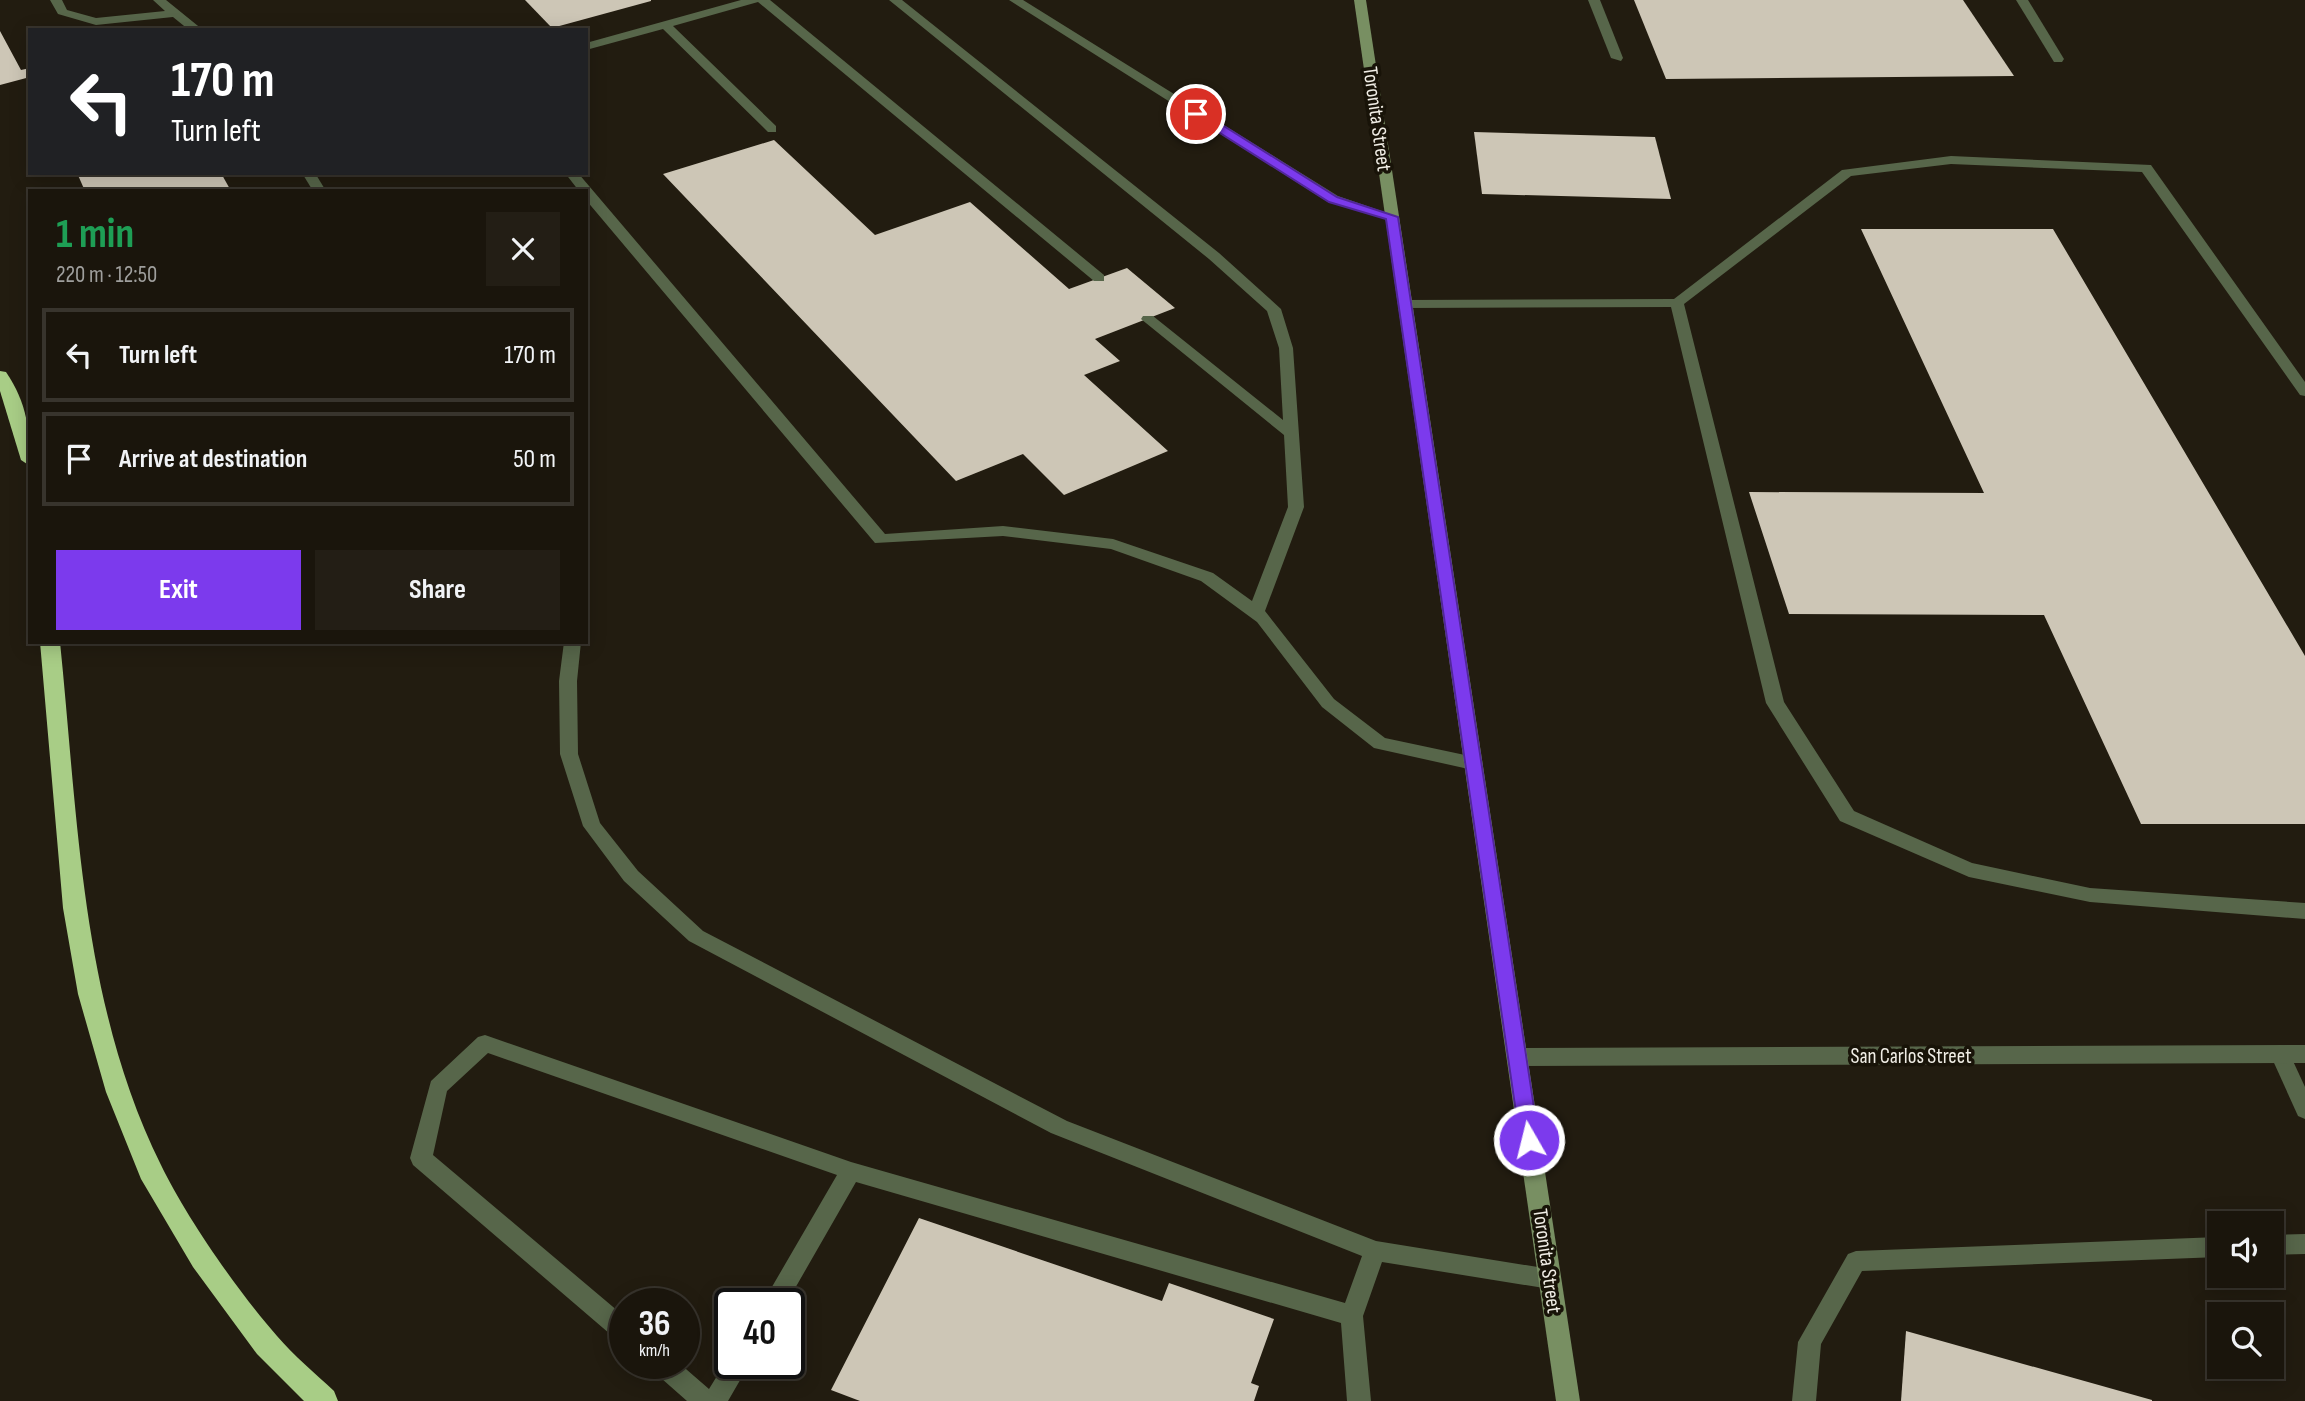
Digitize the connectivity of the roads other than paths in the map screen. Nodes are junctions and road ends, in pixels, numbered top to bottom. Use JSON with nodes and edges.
{"nodes":[{"id":1,"x":56,"y":0,"type":"edge"},
{"id":2,"x":159,"y":0,"type":"edge"},
{"id":3,"x":754,"y":0,"type":"edge"},
{"id":4,"x":763,"y":0,"type":"edge"},
{"id":5,"x":895,"y":0,"type":"edge"},
{"id":6,"x":1015,"y":0,"type":"edge"},
{"id":7,"x":1360,"y":0,"type":"edge"},
{"id":8,"x":1594,"y":0,"type":"edge"},
{"id":9,"x":2022,"y":0,"type":"edge"},
{"id":10,"x":175,"y":13,"type":"junction"},
{"id":11,"x":665,"y":25,"type":"junction"},
{"id":12,"x":194,"y":28,"type":"edge"},
{"id":13,"x":588,"y":46,"type":"edge"},
{"id":14,"x":1617,"y":58,"type":"dead end"},
{"id":15,"x":2058,"y":60,"type":"dead end"},
{"id":16,"x":772,"y":129,"type":"dead end"},
{"id":17,"x":573,"y":175,"type":"edge"},
{"id":18,"x":584,"y":189,"type":"edge"},
{"id":19,"x":588,"y":193,"type":"edge"},
{"id":20,"x":1392,"y":217,"type":"junction"},
{"id":21,"x":1099,"y":278,"type":"dead end"},
{"id":22,"x":1676,"y":303,"type":"junction"},
{"id":23,"x":1405,"y":304,"type":"junction"},
{"id":24,"x":1148,"y":319,"type":"dead end"},
{"id":25,"x":0,"y":376,"type":"edge"},
{"id":26,"x":2305,"y":392,"type":"edge"},
{"id":27,"x":1289,"y":432,"type":"junction"},
{"id":28,"x":28,"y":453,"type":"edge"},
{"id":29,"x":1256,"y":612,"type":"junction"},
{"id":30,"x":50,"y":644,"type":"edge"},
{"id":31,"x":573,"y":644,"type":"edge"},
{"id":32,"x":1473,"y":763,"type":"junction"},
{"id":33,"x":2305,"y":911,"type":"edge"},
{"id":34,"x":2280,"y":1054,"type":"junction"},
{"id":35,"x":2305,"y":1054,"type":"edge"},
{"id":36,"x":1517,"y":1057,"type":"junction"},
{"id":37,"x":2305,"y":1110,"type":"edge"},
{"id":38,"x":851,"y":1171,"type":"junction"},
{"id":39,"x":2305,"y":1244,"type":"edge"},
{"id":40,"x":2284,"y":1245,"type":"edge"},
{"id":41,"x":2207,"y":1247,"type":"edge"},
{"id":42,"x":1376,"y":1251,"type":"junction"},
{"id":43,"x":1550,"y":1279,"type":"junction"},
{"id":44,"x":782,"y":1288,"type":"edge"},
{"id":45,"x":1352,"y":1316,"type":"junction"},
{"id":46,"x":609,"y":1318,"type":"edge"},
{"id":47,"x":680,"y":1379,"type":"edge"},
{"id":48,"x":728,"y":1379,"type":"edge"},
{"id":49,"x":324,"y":1401,"type":"edge"},
{"id":50,"x":705,"y":1401,"type":"edge"},
{"id":51,"x":715,"y":1401,"type":"edge"},
{"id":52,"x":1359,"y":1401,"type":"edge"},
{"id":53,"x":1568,"y":1401,"type":"edge"},
{"id":54,"x":1804,"y":1401,"type":"edge"}],
"edges":[{"from":1,"to":10,"type":"street"},
{"from":2,"to":10,"type":"street"},
{"from":3,"to":11,"type":"street"},
{"from":4,"to":21,"type":"street"},
{"from":5,"to":27,"type":"street"},
{"from":6,"to":20,"type":"street"},
{"from":7,"to":20,"type":"street","name":"Toronita Street"},
{"from":8,"to":14,"type":"street"},
{"from":9,"to":15,"type":"street"},
{"from":10,"to":12,"type":"street"},
{"from":11,"to":13,"type":"street"},
{"from":11,"to":16,"type":"street"},
{"from":17,"to":18,"type":"street"},
{"from":19,"to":29,"type":"street"},
{"from":20,"to":23,"type":"street","name":"Toronita Street"},
{"from":22,"to":23,"type":"street"},
{"from":22,"to":26,"type":"street"},
{"from":22,"to":33,"type":"street"},
{"from":23,"to":32,"type":"street","name":"Toronita Street"},
{"from":24,"to":27,"type":"street"},
{"from":25,"to":28,"type":"highway"},
{"from":27,"to":29,"type":"street"},
{"from":29,"to":32,"type":"street"},
{"from":30,"to":49,"type":"highway"},
{"from":31,"to":42,"type":"street"},
{"from":32,"to":36,"type":"street","name":"Toronita Street"},
{"from":34,"to":35,"type":"street","name":"San Carlos Street"},
{"from":34,"to":36,"type":"street","name":"San Carlos Street"},
{"from":34,"to":37,"type":"street"},
{"from":36,"to":43,"type":"street","name":"Toronita Street"},
{"from":38,"to":44,"type":"street"},
{"from":38,"to":45,"type":"street"},
{"from":38,"to":46,"type":"street"},
{"from":39,"to":40,"type":"street"},
{"from":41,"to":54,"type":"street"},
{"from":42,"to":43,"type":"street"},
{"from":42,"to":45,"type":"street"},
{"from":43,"to":53,"type":"street","name":"Toronita Street"},
{"from":45,"to":52,"type":"street"},
{"from":47,"to":50,"type":"street"},
{"from":48,"to":51,"type":"street"}]}
